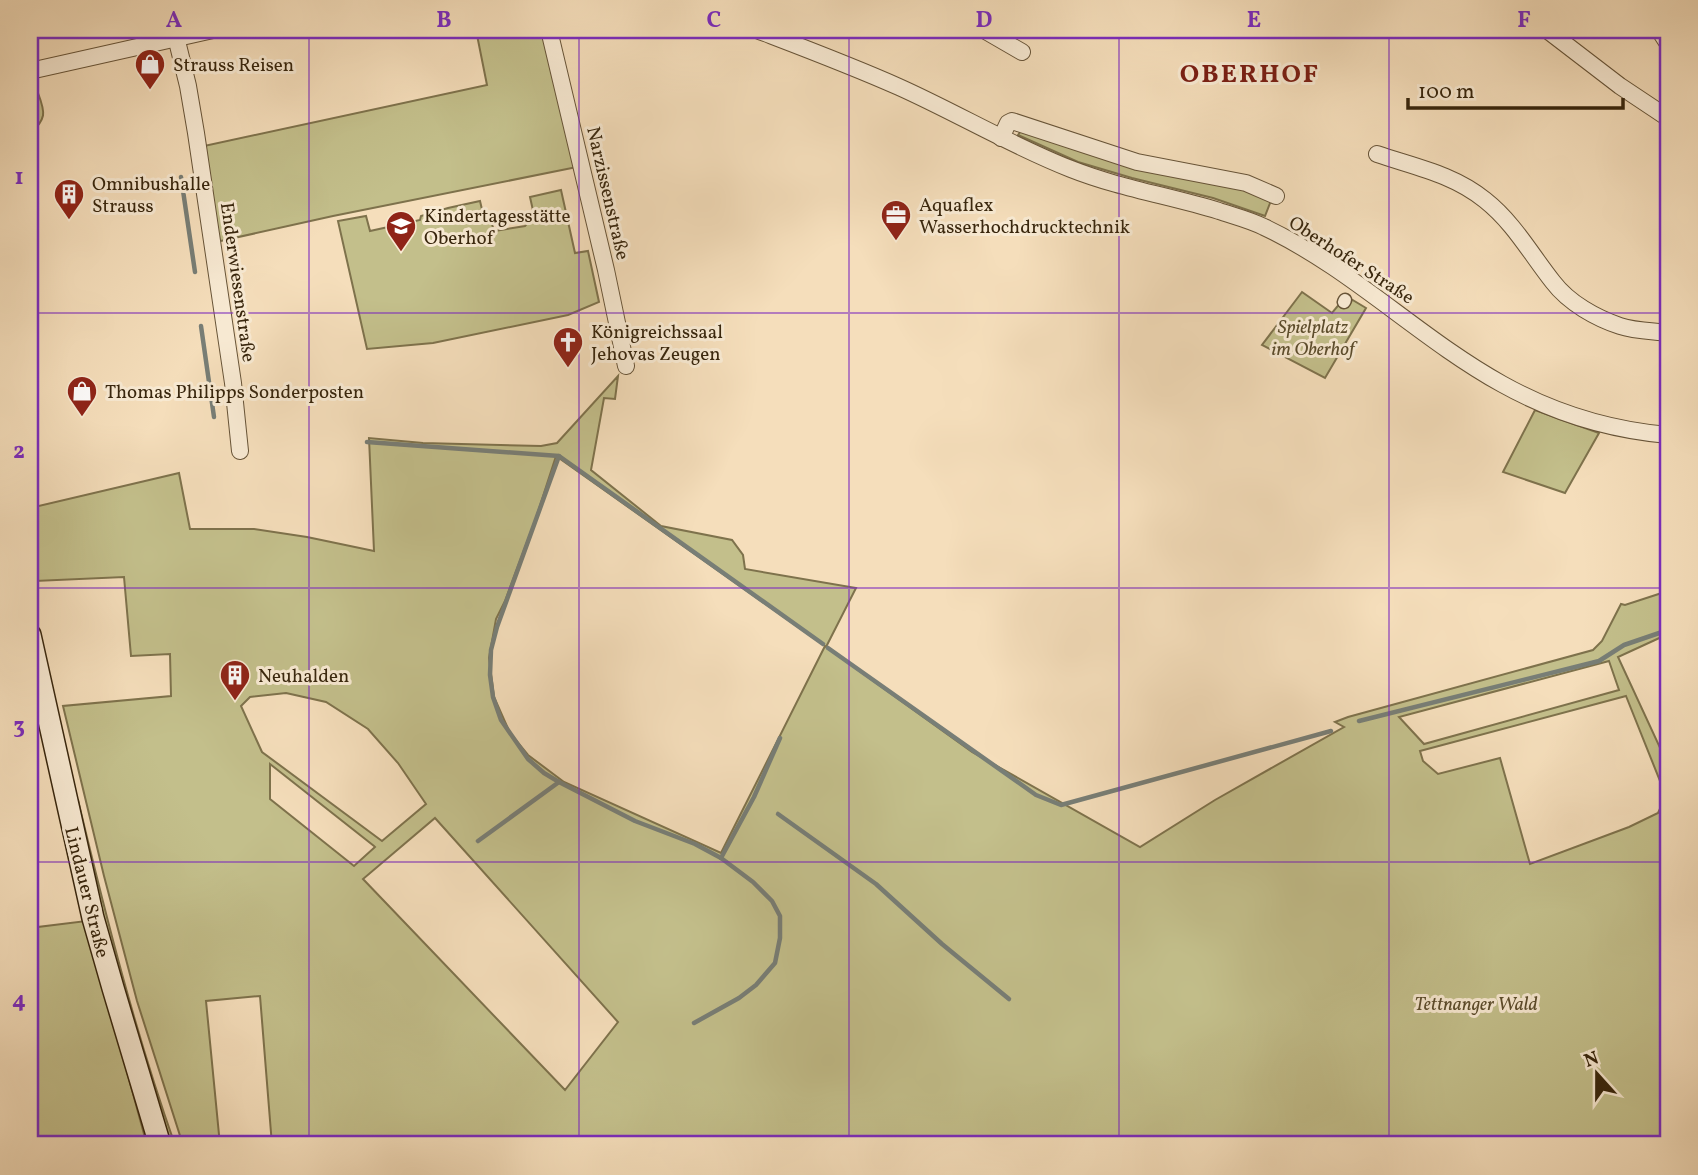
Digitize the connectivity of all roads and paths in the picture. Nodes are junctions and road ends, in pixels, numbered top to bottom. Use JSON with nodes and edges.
{"nodes":[{"id":1,"x":213,"y":30,"type":"edge"},
{"id":2,"x":549,"y":30,"type":"edge"},
{"id":3,"x":757,"y":30,"type":"edge"},
{"id":4,"x":984,"y":30,"type":"edge"},
{"id":5,"x":1547,"y":30,"type":"edge"},
{"id":6,"x":1659,"y":30,"type":"edge"},
{"id":7,"x":176,"y":37,"type":"junction"},
{"id":8,"x":1668,"y":44,"type":"edge"},
{"id":9,"x":1022,"y":52,"type":"dead end"},
{"id":10,"x":30,"y":71,"type":"edge"},
{"id":11,"x":1668,"y":118,"type":"edge"},
{"id":12,"x":1001,"y":138,"type":"junction"},
{"id":13,"x":1377,"y":155,"type":"dead end"},
{"id":14,"x":1276,"y":196,"type":"dead end"},
{"id":15,"x":1668,"y":333,"type":"edge"},
{"id":16,"x":626,"y":366,"type":"dead end"},
{"id":17,"x":1668,"y":435,"type":"edge"},
{"id":18,"x":240,"y":451,"type":"dead end"},
{"id":19,"x":30,"y":635,"type":"edge"},
{"id":20,"x":160,"y":1145,"type":"edge"}],
"edges":[{"from":1,"to":7,"type":"street"},
{"from":2,"to":16,"type":"street","name":"Narzissenstraße"},
{"from":3,"to":12,"type":"street","name":"Oberhofer Straße"},
{"from":4,"to":9,"type":"street"},
{"from":5,"to":11,"type":"street"},
{"from":6,"to":8,"type":"street"},
{"from":7,"to":10,"type":"street"},
{"from":7,"to":18,"type":"street","name":"Enderwiesenstraße"},
{"from":12,"to":14,"type":"street","name":"Oberhofer Straße"},
{"from":12,"to":17,"type":"street","name":"Oberhofer Straße"},
{"from":13,"to":15,"type":"street"},
{"from":19,"to":20,"type":"main road","name":"Lindauer Straße"}]}
